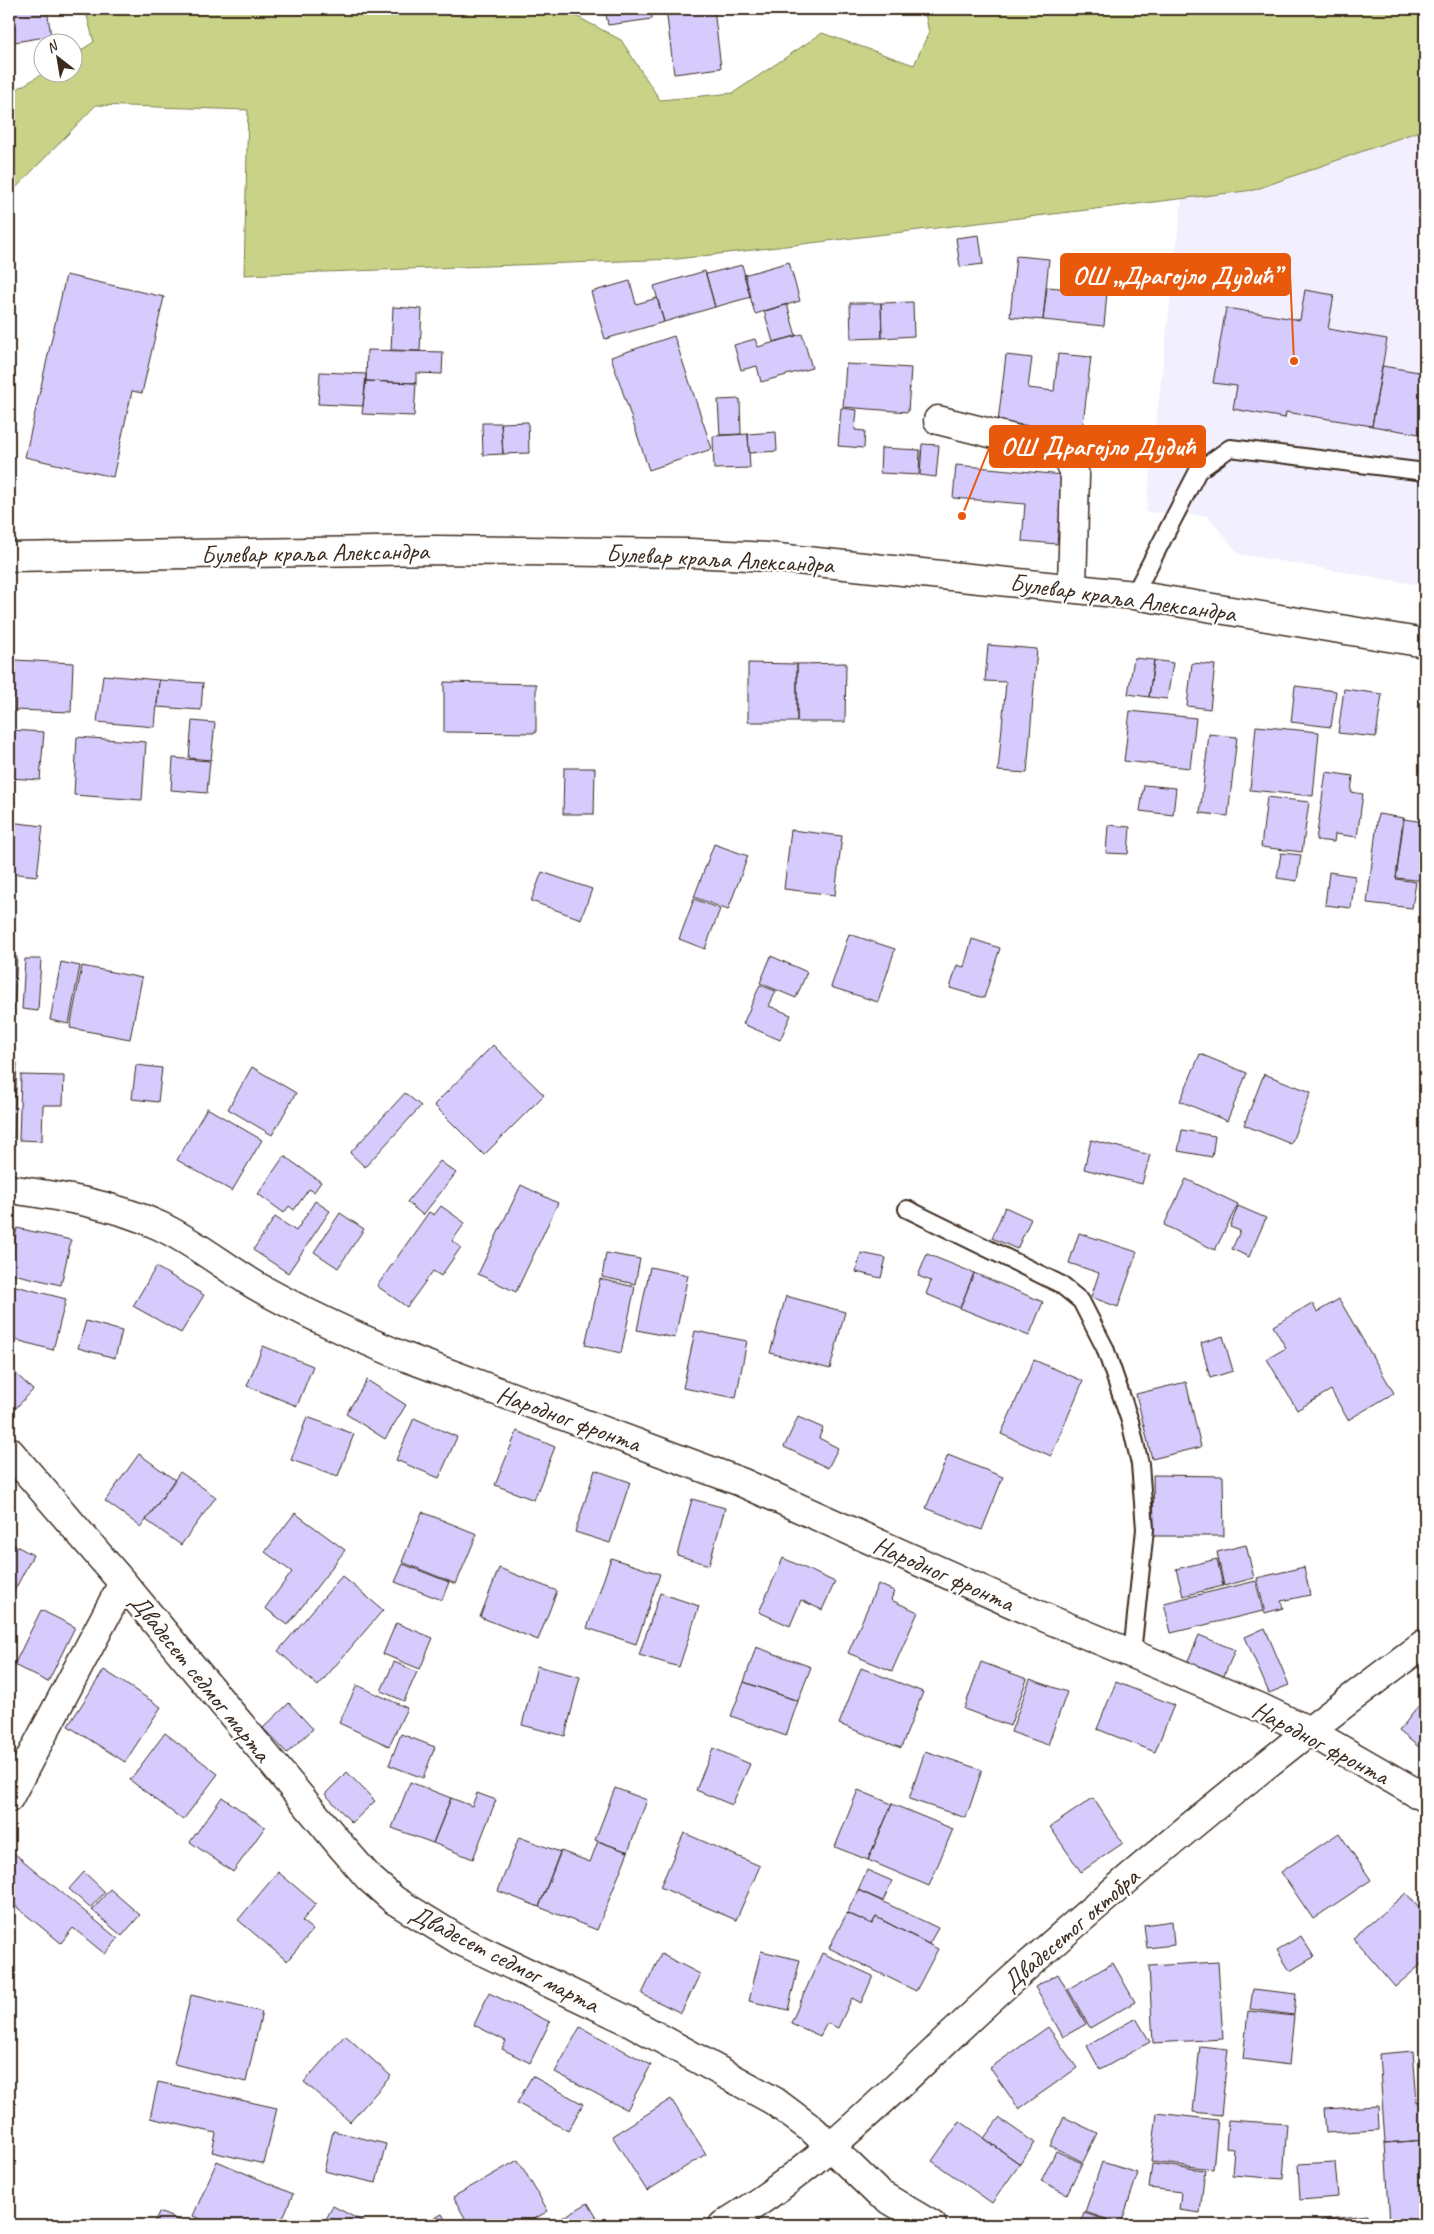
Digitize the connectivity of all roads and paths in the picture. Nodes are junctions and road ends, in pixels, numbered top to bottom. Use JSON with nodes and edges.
{"nodes":[{"id":1,"x":938,"y":420,"type":"dead end"},
{"id":2,"x":1425,"y":472,"type":"edge"},
{"id":3,"x":9,"y":557,"type":"edge"},
{"id":4,"x":1072,"y":588,"type":"junction"},
{"id":5,"x":1134,"y":595,"type":"junction"},
{"id":6,"x":1425,"y":643,"type":"edge"},
{"id":7,"x":9,"y":1189,"type":"edge"},
{"id":8,"x":907,"y":1209,"type":"dead end"},
{"id":9,"x":9,"y":1451,"type":"edge"},
{"id":10,"x":123,"y":1582,"type":"junction"},
{"id":11,"x":1425,"y":1643,"type":"edge"},
{"id":12,"x":1132,"y":1654,"type":"junction"},
{"id":13,"x":1308,"y":1730,"type":"junction"},
{"id":14,"x":9,"y":1798,"type":"edge"},
{"id":15,"x":1425,"y":1798,"type":"edge"},
{"id":16,"x":831,"y":2147,"type":"junction"},
{"id":17,"x":724,"y":2225,"type":"edge"},
{"id":18,"x":932,"y":2225,"type":"edge"}],
"edges":[{"from":1,"to":4,"type":"street"},
{"from":2,"to":5,"type":"lane"},
{"from":3,"to":4,"type":"street","name":"Булевар краља Александра"},
{"from":4,"to":5,"type":"street","name":"Булевар краља Александра"},
{"from":5,"to":6,"type":"street","name":"Булевар краља Александра"},
{"from":7,"to":12,"type":"street","name":"Народног фронта"},
{"from":8,"to":12,"type":"lane"},
{"from":9,"to":10,"type":"street","name":"Двадесет седмог марта"},
{"from":10,"to":14,"type":"street"},
{"from":10,"to":16,"type":"street","name":"Двадесет седмог марта"},
{"from":11,"to":13,"type":"street","name":"Двадесетог октобра"},
{"from":12,"to":13,"type":"street","name":"Народног фронта"},
{"from":13,"to":15,"type":"street","name":"Народног фронта"},
{"from":13,"to":16,"type":"street","name":"Двадесетог октобра"},
{"from":16,"to":17,"type":"street","name":"Двадесетог октобра"},
{"from":16,"to":18,"type":"street","name":"Двадесет седмог марта"}]}
